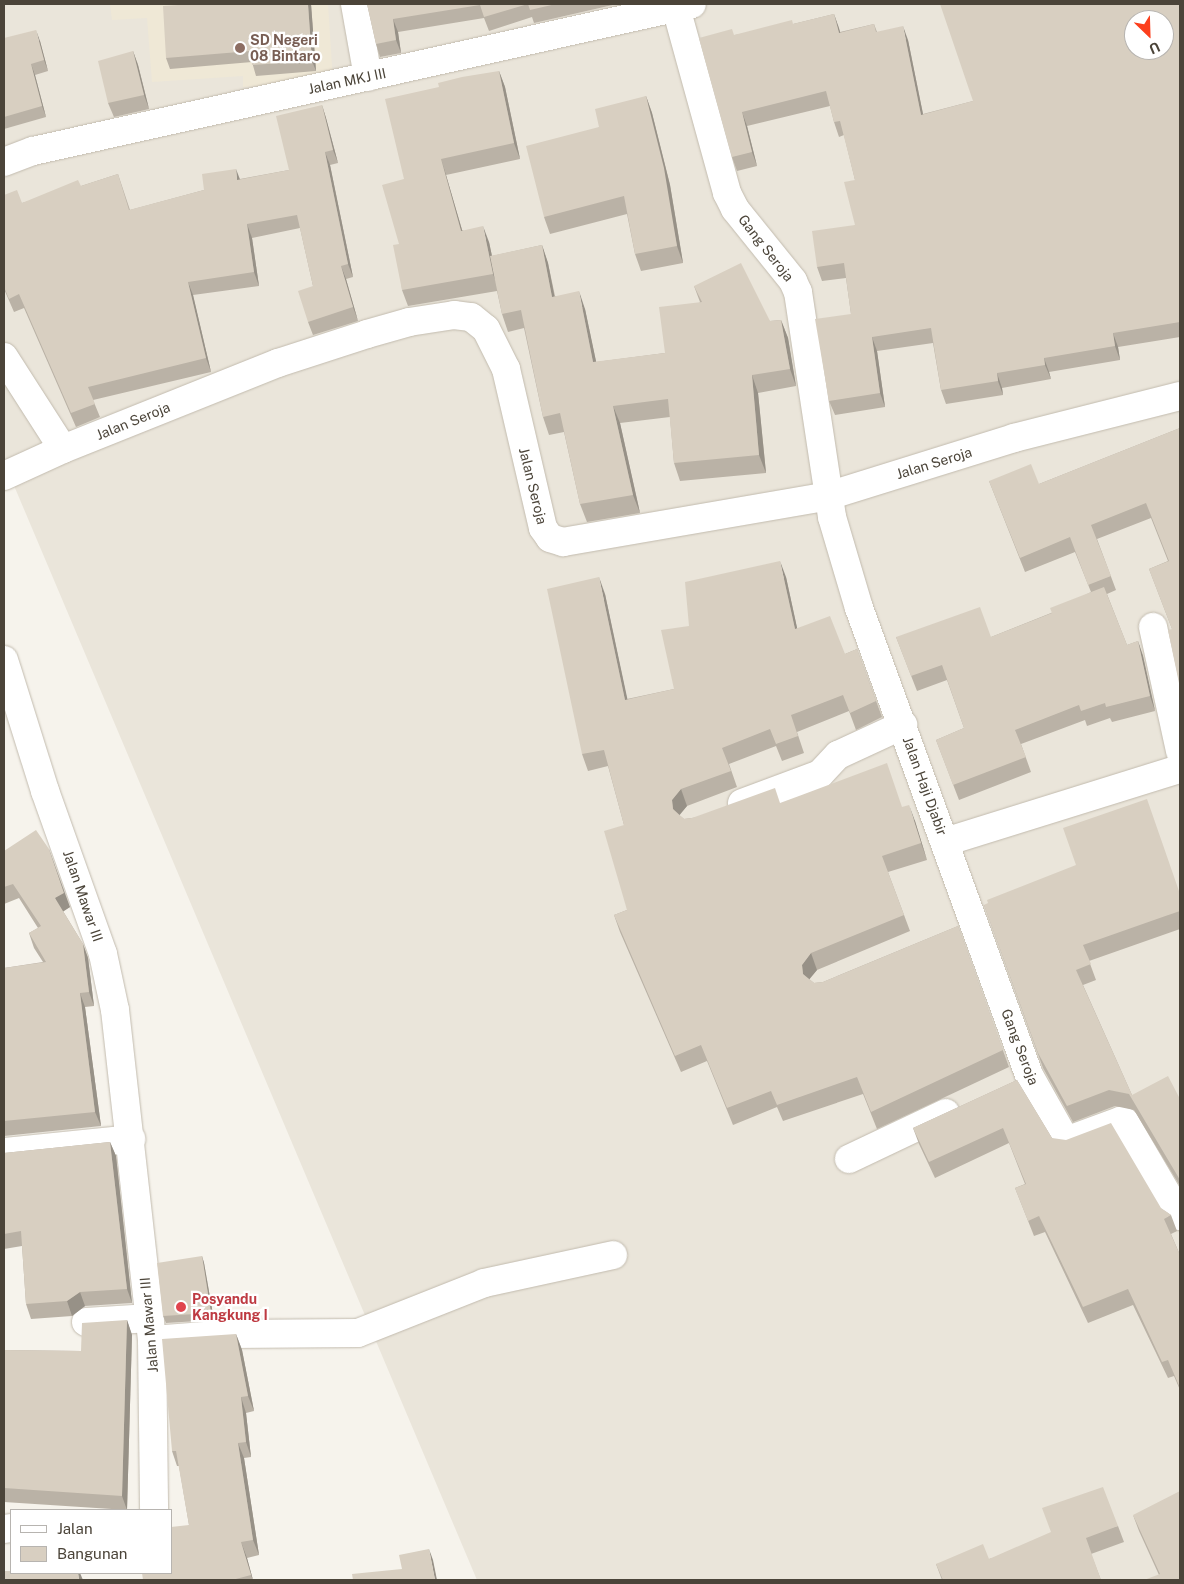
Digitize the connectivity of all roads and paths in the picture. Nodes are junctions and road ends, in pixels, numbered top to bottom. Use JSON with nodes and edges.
{"nodes":[{"id":1,"x":355,"y":4,"type":"edge"},
{"id":2,"x":681,"y":5,"type":"edge"},
{"id":3,"x":368,"y":77,"type":"junction"},
{"id":4,"x":4,"y":162,"type":"edge"},
{"id":5,"x":4,"y":357,"type":"edge"},
{"id":6,"x":1180,"y":396,"type":"edge"},
{"id":7,"x":64,"y":449,"type":"junction"},
{"id":8,"x":4,"y":476,"type":"edge"},
{"id":9,"x":828,"y":496,"type":"junction"},
{"id":10,"x":1153,"y":627,"type":"dead end"},
{"id":11,"x":4,"y":660,"type":"edge"},
{"id":12,"x":903,"y":725,"type":"junction"},
{"id":13,"x":1180,"y":751,"type":"edge"},
{"id":14,"x":1180,"y":769,"type":"edge"},
{"id":15,"x":722,"y":810,"type":"edge"},
{"id":16,"x":945,"y":842,"type":"junction"},
{"id":17,"x":974,"y":922,"type":"junction"},
{"id":18,"x":948,"y":933,"type":"edge"},
{"id":19,"x":1029,"y":1075,"type":"junction"},
{"id":20,"x":1002,"y":1088,"type":"edge"},
{"id":21,"x":966,"y":1104,"type":"edge"},
{"id":22,"x":131,"y":1139,"type":"junction"},
{"id":23,"x":4,"y":1152,"type":"edge"},
{"id":24,"x":849,"y":1159,"type":"dead end"},
{"id":25,"x":1180,"y":1216,"type":"edge"},
{"id":26,"x":613,"y":1255,"type":"dead end"},
{"id":27,"x":86,"y":1322,"type":"edge"},
{"id":28,"x":151,"y":1329,"type":"junction"},
{"id":29,"x":154,"y":1509,"type":"edge"}],
"edges":[{"from":1,"to":3,"type":"street"},
{"from":2,"to":3,"type":"street","name":"Jalan MKJ III"},
{"from":2,"to":9,"type":"street","name":"Gang Seroja"},
{"from":3,"to":4,"type":"street","name":"Jalan MKJ III"},
{"from":5,"to":7,"type":"street"},
{"from":6,"to":9,"type":"street","name":"Jalan Seroja"},
{"from":7,"to":8,"type":"street"},
{"from":7,"to":9,"type":"street","name":"Jalan Seroja"},
{"from":9,"to":12,"type":"street","name":"Jalan Haji Djabir"},
{"from":10,"to":13,"type":"street"},
{"from":11,"to":22,"type":"street","name":"Jalan Mawar III"},
{"from":12,"to":15,"type":"street"},
{"from":12,"to":16,"type":"street","name":"Jalan Haji Djabir"},
{"from":14,"to":16,"type":"street","name":"Jalan Haji Djabir"},
{"from":16,"to":17,"type":"street","name":"Gang Seroja"},
{"from":17,"to":18,"type":"street"},
{"from":17,"to":19,"type":"street","name":"Gang Seroja"},
{"from":19,"to":20,"type":"street"},
{"from":19,"to":25,"type":"street","name":"Gang Seroja"},
{"from":21,"to":24,"type":"street"},
{"from":22,"to":23,"type":"street"},
{"from":22,"to":28,"type":"street","name":"Jalan Mawar III"},
{"from":26,"to":28,"type":"street"},
{"from":27,"to":28,"type":"street"},
{"from":28,"to":29,"type":"street","name":"Jalan Mawar III"}]}
